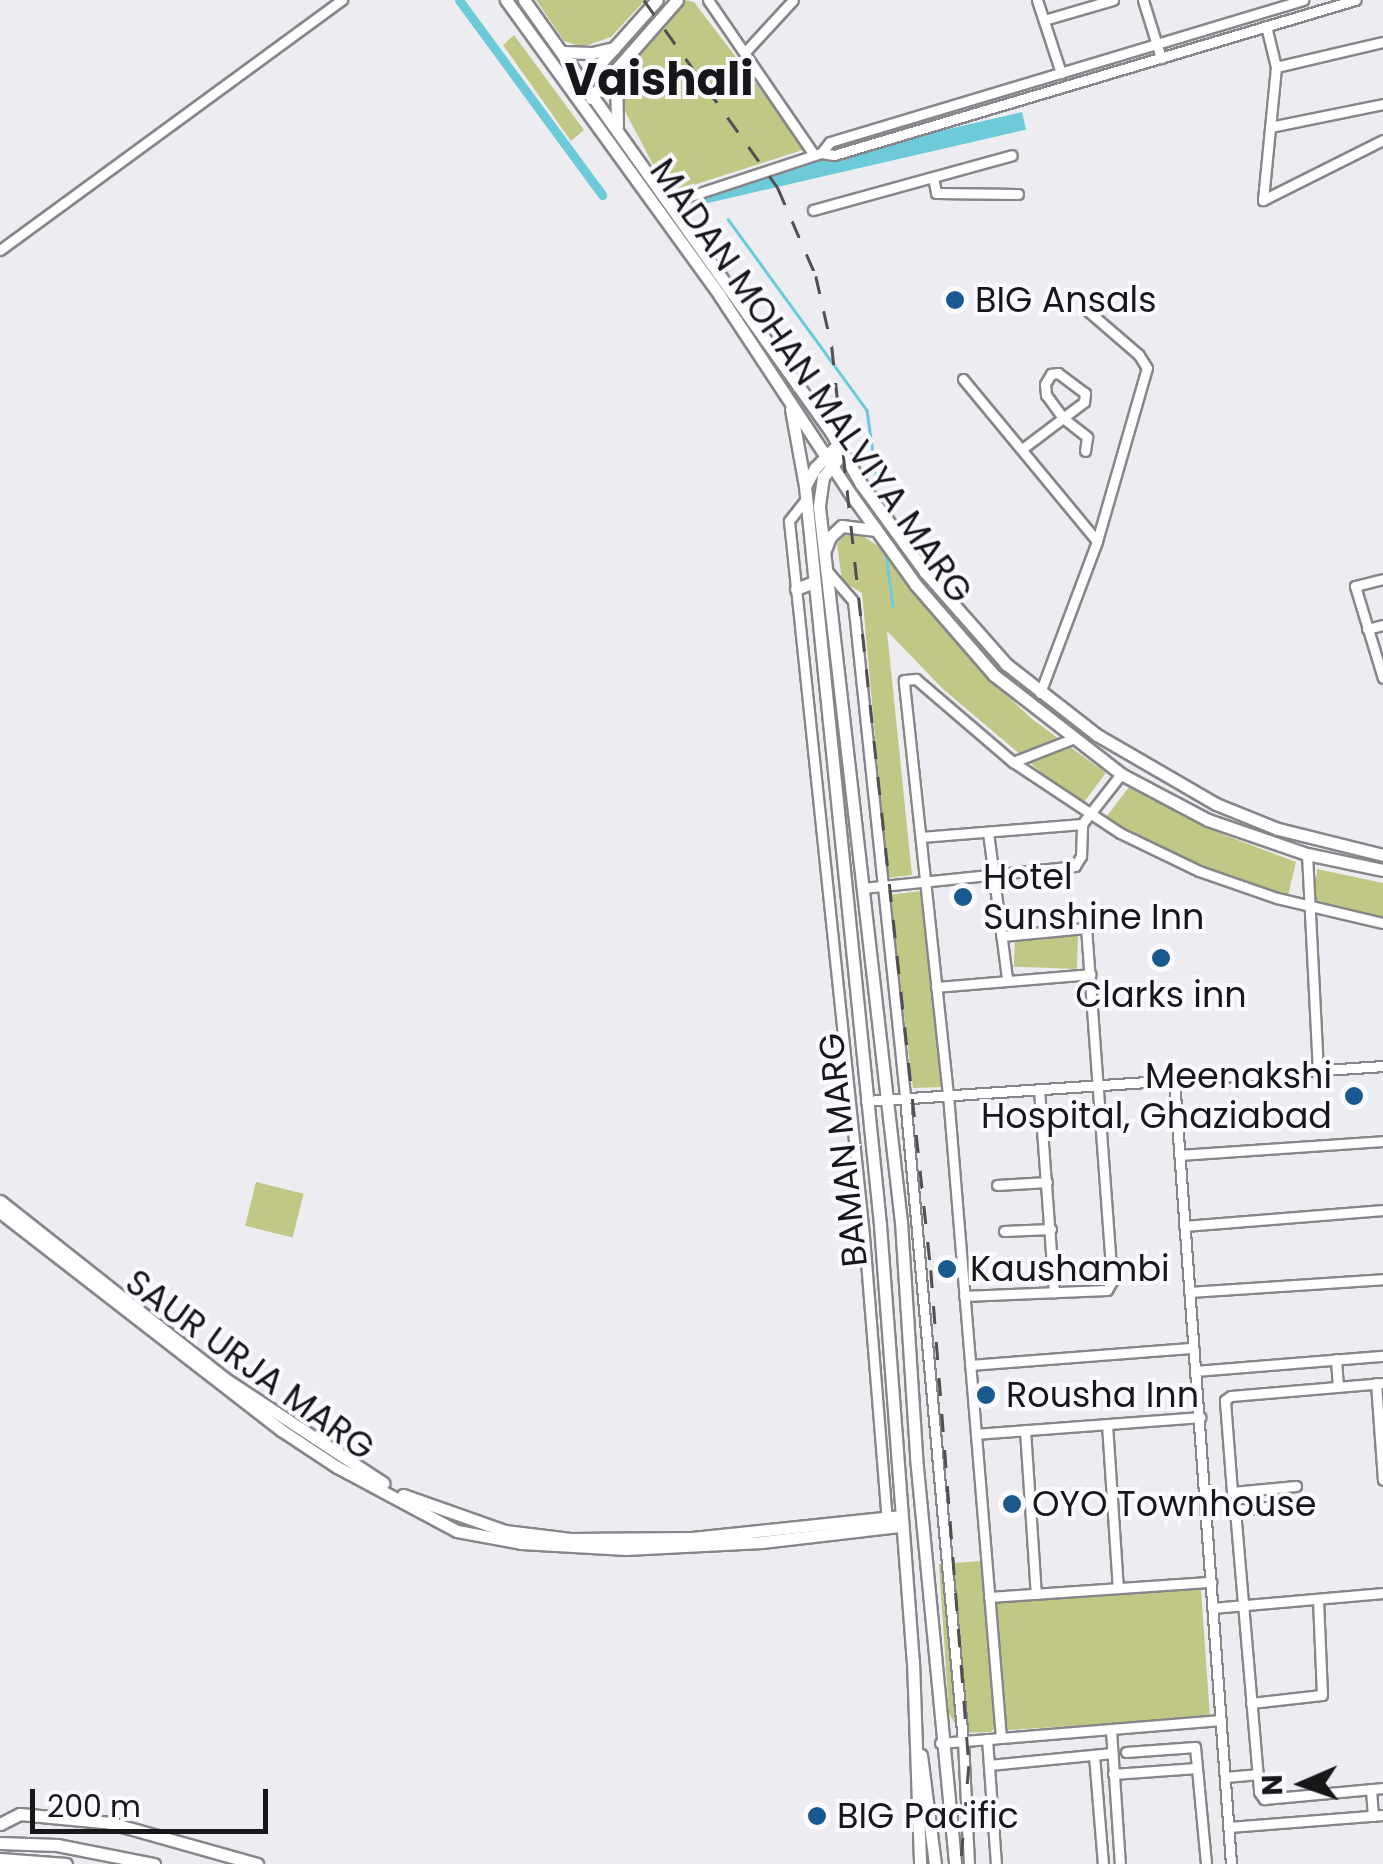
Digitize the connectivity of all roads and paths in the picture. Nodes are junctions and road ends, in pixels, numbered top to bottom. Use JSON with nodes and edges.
{"nodes":[{"id":1,"x":342,"y":0,"type":"edge"},
{"id":2,"x":506,"y":0,"type":"edge"},
{"id":3,"x":524,"y":0,"type":"edge"},
{"id":4,"x":657,"y":0,"type":"edge"},
{"id":5,"x":678,"y":0,"type":"edge"},
{"id":6,"x":708,"y":0,"type":"edge"},
{"id":7,"x":793,"y":0,"type":"edge"},
{"id":8,"x":1037,"y":0,"type":"edge"},
{"id":9,"x":1110,"y":0,"type":"edge"},
{"id":10,"x":1143,"y":0,"type":"edge"},
{"id":11,"x":1302,"y":0,"type":"edge"},
{"id":12,"x":1356,"y":0,"type":"edge"},
{"id":13,"x":1077,"y":5,"type":"edge"},
{"id":14,"x":1044,"y":20,"type":"junction"},
{"id":15,"x":1266,"y":26,"type":"junction"},
{"id":16,"x":1383,"y":42,"type":"edge"},
{"id":17,"x":1156,"y":43,"type":"junction"},
{"id":18,"x":614,"y":48,"type":"junction"},
{"id":19,"x":562,"y":52,"type":"junction"},
{"id":20,"x":746,"y":52,"type":"junction"},
{"id":21,"x":626,"y":58,"type":"junction"},
{"id":22,"x":1162,"y":58,"type":"junction"},
{"id":23,"x":1276,"y":67,"type":"junction"},
{"id":24,"x":1060,"y":72,"type":"junction"},
{"id":25,"x":583,"y":82,"type":"junction"},
{"id":26,"x":1065,"y":86,"type":"junction"},
{"id":27,"x":573,"y":94,"type":"junction"},
{"id":28,"x":593,"y":96,"type":"junction"},
{"id":29,"x":1383,"y":104,"type":"edge"},
{"id":30,"x":583,"y":108,"type":"junction"},
{"id":31,"x":1270,"y":126,"type":"junction"},
{"id":32,"x":618,"y":130,"type":"junction"},
{"id":33,"x":1383,"y":140,"type":"edge"},
{"id":34,"x":818,"y":154,"type":"junction"},
{"id":35,"x":1012,"y":155,"type":"dead end"},
{"id":36,"x":933,"y":177,"type":"junction"},
{"id":37,"x":1018,"y":194,"type":"dead end"},
{"id":38,"x":669,"y":203,"type":"junction"},
{"id":39,"x":814,"y":210,"type":"dead end"},
{"id":40,"x":0,"y":250,"type":"edge"},
{"id":41,"x":1089,"y":312,"type":"dead end"},
{"id":42,"x":963,"y":379,"type":"dead end"},
{"id":43,"x":791,"y":409,"type":"junction"},
{"id":44,"x":1062,"y":418,"type":"junction"},
{"id":45,"x":1022,"y":449,"type":"junction"},
{"id":46,"x":840,"y":450,"type":"junction"},
{"id":47,"x":1085,"y":451,"type":"dead end"},
{"id":48,"x":829,"y":463,"type":"junction"},
{"id":49,"x":805,"y":493,"type":"junction"},
{"id":50,"x":876,"y":530,"type":"junction"},
{"id":51,"x":1097,"y":541,"type":"junction"},
{"id":52,"x":824,"y":551,"type":"junction"},
{"id":53,"x":827,"y":570,"type":"junction"},
{"id":54,"x":1383,"y":578,"type":"edge"},
{"id":55,"x":814,"y":582,"type":"junction"},
{"id":56,"x":796,"y":589,"type":"junction"},
{"id":57,"x":1383,"y":625,"type":"edge"},
{"id":58,"x":1368,"y":630,"type":"junction"},
{"id":59,"x":1383,"y":678,"type":"edge"},
{"id":60,"x":1040,"y":694,"type":"junction"},
{"id":61,"x":1072,"y":739,"type":"junction"},
{"id":62,"x":1012,"y":762,"type":"junction"},
{"id":63,"x":1121,"y":774,"type":"junction"},
{"id":64,"x":834,"y":788,"type":"junction"},
{"id":65,"x":816,"y":790,"type":"junction"},
{"id":66,"x":1197,"y":794,"type":"junction"},
{"id":67,"x":1190,"y":810,"type":"junction"},
{"id":68,"x":1090,"y":814,"type":"junction"},
{"id":69,"x":855,"y":819,"type":"junction"},
{"id":70,"x":1082,"y":824,"type":"junction"},
{"id":71,"x":988,"y":832,"type":"junction"},
{"id":72,"x":920,"y":837,"type":"junction"},
{"id":73,"x":839,"y":840,"type":"junction"},
{"id":74,"x":1307,"y":854,"type":"junction"},
{"id":75,"x":860,"y":855,"type":"junction"},
{"id":76,"x":1383,"y":855,"type":"edge"},
{"id":77,"x":841,"y":856,"type":"junction"},
{"id":78,"x":1383,"y":870,"type":"edge"},
{"id":79,"x":994,"y":876,"type":"junction"},
{"id":80,"x":925,"y":882,"type":"junction"},
{"id":81,"x":882,"y":886,"type":"junction"},
{"id":82,"x":863,"y":888,"type":"junction"},
{"id":83,"x":1309,"y":908,"type":"junction"},
{"id":84,"x":1383,"y":923,"type":"edge"},
{"id":85,"x":1001,"y":936,"type":"junction"},
{"id":86,"x":1090,"y":974,"type":"junction"},
{"id":87,"x":1006,"y":979,"type":"junction"},
{"id":88,"x":936,"y":986,"type":"junction"},
{"id":89,"x":1383,"y":1066,"type":"edge"},
{"id":90,"x":1318,"y":1071,"type":"junction"},
{"id":91,"x":1174,"y":1080,"type":"junction"},
{"id":92,"x":1098,"y":1085,"type":"junction"},
{"id":93,"x":1039,"y":1089,"type":"junction"},
{"id":94,"x":948,"y":1096,"type":"junction"},
{"id":95,"x":904,"y":1098,"type":"junction"},
{"id":96,"x":887,"y":1100,"type":"junction"},
{"id":97,"x":866,"y":1101,"type":"junction"},
{"id":98,"x":1383,"y":1141,"type":"edge"},
{"id":99,"x":1179,"y":1155,"type":"junction"},
{"id":100,"x":1047,"y":1182,"type":"junction"},
{"id":101,"x":997,"y":1184,"type":"dead end"},
{"id":102,"x":0,"y":1202,"type":"edge"},
{"id":103,"x":1383,"y":1210,"type":"edge"},
{"id":104,"x":0,"y":1212,"type":"edge"},
{"id":105,"x":1184,"y":1226,"type":"junction"},
{"id":106,"x":1050,"y":1228,"type":"junction"},
{"id":107,"x":1004,"y":1232,"type":"dead end"},
{"id":108,"x":1383,"y":1279,"type":"edge"},
{"id":109,"x":1054,"y":1292,"type":"junction"},
{"id":110,"x":1189,"y":1292,"type":"junction"},
{"id":111,"x":964,"y":1296,"type":"junction"},
{"id":112,"x":1193,"y":1348,"type":"junction"},
{"id":113,"x":910,"y":1354,"type":"junction"},
{"id":114,"x":888,"y":1356,"type":"junction"},
{"id":115,"x":1383,"y":1356,"type":"edge"},
{"id":116,"x":1336,"y":1359,"type":"junction"},
{"id":117,"x":970,"y":1364,"type":"junction"},
{"id":118,"x":1195,"y":1371,"type":"junction"},
{"id":119,"x":911,"y":1376,"type":"junction"},
{"id":120,"x":890,"y":1378,"type":"junction"},
{"id":121,"x":1380,"y":1383,"type":"edge"},
{"id":122,"x":1338,"y":1386,"type":"junction"},
{"id":123,"x":1200,"y":1421,"type":"junction"},
{"id":124,"x":1226,"y":1422,"type":"junction"},
{"id":125,"x":1107,"y":1424,"type":"junction"},
{"id":126,"x":1025,"y":1430,"type":"junction"},
{"id":127,"x":294,"y":1432,"type":"junction"},
{"id":128,"x":976,"y":1434,"type":"junction"},
{"id":129,"x":1383,"y":1480,"type":"edge"},
{"id":130,"x":1296,"y":1486,"type":"dead end"},
{"id":131,"x":1301,"y":1504,"type":"dead end"},
{"id":132,"x":894,"y":1522,"type":"junction"},
{"id":133,"x":1211,"y":1582,"type":"junction"},
{"id":134,"x":1118,"y":1588,"type":"junction"},
{"id":135,"x":1383,"y":1593,"type":"edge"},
{"id":136,"x":1036,"y":1594,"type":"junction"},
{"id":137,"x":989,"y":1597,"type":"junction"},
{"id":138,"x":1318,"y":1599,"type":"junction"},
{"id":139,"x":1244,"y":1605,"type":"junction"},
{"id":140,"x":1212,"y":1608,"type":"junction"},
{"id":141,"x":1252,"y":1703,"type":"junction"},
{"id":142,"x":1221,"y":1720,"type":"junction"},
{"id":143,"x":1111,"y":1730,"type":"junction"},
{"id":144,"x":1001,"y":1738,"type":"junction"},
{"id":145,"x":987,"y":1739,"type":"junction"},
{"id":146,"x":918,"y":1740,"type":"junction"},
{"id":147,"x":963,"y":1741,"type":"junction"},
{"id":148,"x":940,"y":1743,"type":"junction"},
{"id":149,"x":1126,"y":1752,"type":"dead end"},
{"id":150,"x":1112,"y":1753,"type":"junction"},
{"id":151,"x":1094,"y":1755,"type":"junction"},
{"id":152,"x":989,"y":1766,"type":"junction"},
{"id":153,"x":1197,"y":1768,"type":"junction"},
{"id":154,"x":1113,"y":1774,"type":"junction"},
{"id":155,"x":1257,"y":1774,"type":"junction"},
{"id":156,"x":1225,"y":1777,"type":"junction"},
{"id":157,"x":1383,"y":1788,"type":"edge"},
{"id":158,"x":1371,"y":1789,"type":"junction"},
{"id":159,"x":1378,"y":1816,"type":"edge"},
{"id":160,"x":0,"y":1824,"type":"edge"},
{"id":161,"x":1229,"y":1827,"type":"junction"},
{"id":162,"x":1,"y":1843,"type":"edge"},
{"id":163,"x":2,"y":1859,"type":"edge"},
{"id":164,"x":952,"y":1862,"type":"edge"},
{"id":165,"x":66,"y":1864,"type":"edge"},
{"id":166,"x":154,"y":1864,"type":"edge"},
{"id":167,"x":257,"y":1864,"type":"edge"},
{"id":168,"x":920,"y":1864,"type":"edge"},
{"id":169,"x":934,"y":1864,"type":"edge"},
{"id":170,"x":968,"y":1864,"type":"edge"},
{"id":171,"x":996,"y":1864,"type":"edge"},
{"id":172,"x":1104,"y":1864,"type":"edge"},
{"id":173,"x":1120,"y":1864,"type":"edge"},
{"id":174,"x":1206,"y":1864,"type":"edge"},
{"id":175,"x":1232,"y":1864,"type":"edge"}],
"edges":[{"from":1,"to":40,"type":"street"},
{"from":2,"to":27,"type":"main road","name":"MADAN MOHAN MALVIYA MARG"},
{"from":3,"to":19,"type":"main road","name":"MADAN MOHAN MALVIYA MARG"},
{"from":4,"to":18,"type":"main road"},
{"from":5,"to":21,"type":"main road"},
{"from":6,"to":20,"type":"street"},
{"from":7,"to":20,"type":"street"},
{"from":8,"to":14,"type":"street"},
{"from":9,"to":13,"type":"street"},
{"from":10,"to":17,"type":"street"},
{"from":11,"to":17,"type":"street"},
{"from":12,"to":15,"type":"street"},
{"from":13,"to":14,"type":"street"},
{"from":14,"to":24,"type":"street"},
{"from":15,"to":22,"type":"street"},
{"from":15,"to":23,"type":"street"},
{"from":16,"to":23,"type":"street"},
{"from":17,"to":22,"type":"street"},
{"from":17,"to":24,"type":"street"},
{"from":18,"to":19,"type":"main road"},
{"from":18,"to":25,"type":"main road"},
{"from":19,"to":25,"type":"main road","name":"MADAN MOHAN MALVIYA MARG"},
{"from":20,"to":34,"type":"street"},
{"from":21,"to":28,"type":"main road"},
{"from":21,"to":32,"type":"main road"},
{"from":22,"to":26,"type":"street"},
{"from":23,"to":31,"type":"street"},
{"from":24,"to":26,"type":"street"},
{"from":24,"to":34,"type":"street"},
{"from":25,"to":27,"type":"main road"},
{"from":25,"to":28,"type":"main road","name":"MADAN MOHAN MALVIYA MARG"},
{"from":26,"to":34,"type":"street"},
{"from":27,"to":30,"type":"main road","name":"MADAN MOHAN MALVIYA MARG"},
{"from":28,"to":30,"type":"main road"},
{"from":28,"to":32,"type":"main road","name":"MADAN MOHAN MALVIYA MARG"},
{"from":29,"to":31,"type":"street"},
{"from":30,"to":43,"type":"main road","name":"MADAN MOHAN MALVIYA MARG"},
{"from":31,"to":33,"type":"street"},
{"from":32,"to":38,"type":"main road","name":"MADAN MOHAN MALVIYA MARG"},
{"from":34,"to":38,"type":"street"},
{"from":35,"to":36,"type":"street"},
{"from":36,"to":37,"type":"street"},
{"from":36,"to":39,"type":"street"},
{"from":38,"to":46,"type":"main road","name":"MADAN MOHAN MALVIYA MARG"},
{"from":41,"to":51,"type":"street"},
{"from":42,"to":45,"type":"street"},
{"from":43,"to":48,"type":"main road","name":"MADAN MOHAN MALVIYA MARG"},
{"from":43,"to":49,"type":"main road"},
{"from":44,"to":44,"type":"street"},
{"from":44,"to":45,"type":"street"},
{"from":44,"to":47,"type":"street"},
{"from":45,"to":51,"type":"street"},
{"from":46,"to":48,"type":"main road","name":"BAMAN MARG"},
{"from":46,"to":60,"type":"main road","name":"MADAN MOHAN MALVIYA MARG"},
{"from":48,"to":49,"type":"main road","name":"BAMAN MARG"},
{"from":48,"to":50,"type":"main road","name":"MADAN MOHAN MALVIYA MARG"},
{"from":48,"to":52,"type":"main road","name":"BAMAN MARG"},
{"from":49,"to":55,"type":"main road","name":"BAMAN MARG"},
{"from":49,"to":56,"type":"street"},
{"from":50,"to":52,"type":"main road"},
{"from":50,"to":61,"type":"main road","name":"MADAN MOHAN MALVIYA MARG"},
{"from":51,"to":60,"type":"street"},
{"from":52,"to":53,"type":"main road","name":"BAMAN MARG"},
{"from":53,"to":69,"type":"main road","name":"BAMAN MARG"},
{"from":53,"to":81,"type":"street"},
{"from":54,"to":58,"type":"street"},
{"from":55,"to":56,"type":"main road"},
{"from":55,"to":64,"type":"main road","name":"BAMAN MARG"},
{"from":56,"to":65,"type":"street"},
{"from":57,"to":58,"type":"street"},
{"from":58,"to":59,"type":"street"},
{"from":60,"to":66,"type":"main road","name":"MADAN MOHAN MALVIYA MARG"},
{"from":61,"to":62,"type":"street"},
{"from":61,"to":63,"type":"main road","name":"MADAN MOHAN MALVIYA MARG"},
{"from":62,"to":68,"type":"street"},
{"from":62,"to":72,"type":"street"},
{"from":63,"to":67,"type":"main road","name":"MADAN MOHAN MALVIYA MARG"},
{"from":63,"to":68,"type":"street"},
{"from":64,"to":65,"type":"main road"},
{"from":64,"to":73,"type":"main road","name":"BAMAN MARG"},
{"from":65,"to":132,"type":"street"},
{"from":66,"to":67,"type":"main road"},
{"from":66,"to":76,"type":"main road","name":"MADAN MOHAN MALVIYA MARG"},
{"from":67,"to":74,"type":"main road","name":"MADAN MOHAN MALVIYA MARG"},
{"from":68,"to":70,"type":"street"},
{"from":68,"to":83,"type":"street"},
{"from":69,"to":73,"type":"main road"},
{"from":69,"to":75,"type":"main road","name":"BAMAN MARG"},
{"from":70,"to":71,"type":"street"},
{"from":70,"to":79,"type":"street"},
{"from":71,"to":72,"type":"street"},
{"from":71,"to":79,"type":"street"},
{"from":72,"to":80,"type":"street"},
{"from":73,"to":77,"type":"main road","name":"BAMAN MARG"},
{"from":74,"to":78,"type":"main road","name":"MADAN MOHAN MALVIYA MARG"},
{"from":74,"to":83,"type":"street"},
{"from":75,"to":77,"type":"main road"},
{"from":75,"to":82,"type":"main road","name":"BAMAN MARG"},
{"from":77,"to":97,"type":"main road","name":"BAMAN MARG"},
{"from":79,"to":80,"type":"street"},
{"from":79,"to":85,"type":"street"},
{"from":80,"to":81,"type":"street"},
{"from":80,"to":88,"type":"street"},
{"from":81,"to":82,"type":"street"},
{"from":81,"to":95,"type":"street"},
{"from":82,"to":96,"type":"main road","name":"BAMAN MARG"},
{"from":83,"to":84,"type":"street"},
{"from":83,"to":90,"type":"street"},
{"from":85,"to":86,"type":"street"},
{"from":85,"to":87,"type":"street"},
{"from":86,"to":87,"type":"street"},
{"from":86,"to":92,"type":"street"},
{"from":87,"to":88,"type":"street"},
{"from":88,"to":94,"type":"street"},
{"from":89,"to":90,"type":"street"},
{"from":90,"to":91,"type":"street"},
{"from":91,"to":92,"type":"street"},
{"from":91,"to":99,"type":"street"},
{"from":92,"to":93,"type":"street"},
{"from":92,"to":109,"type":"street"},
{"from":93,"to":94,"type":"street"},
{"from":93,"to":100,"type":"street"},
{"from":94,"to":95,"type":"street"},
{"from":94,"to":111,"type":"street"},
{"from":95,"to":96,"type":"street"},
{"from":95,"to":147,"type":"street"},
{"from":96,"to":97,"type":"street"},
{"from":96,"to":113,"type":"main road","name":"BAMAN MARG"},
{"from":97,"to":114,"type":"main road","name":"BAMAN MARG"},
{"from":98,"to":99,"type":"street"},
{"from":99,"to":105,"type":"street"},
{"from":100,"to":101,"type":"street"},
{"from":100,"to":106,"type":"street"},
{"from":102,"to":127,"type":"main road","name":"SAUR URJA MARG"},
{"from":103,"to":105,"type":"street"},
{"from":104,"to":127,"type":"main road","name":"SAUR URJA MARG"},
{"from":105,"to":110,"type":"street"},
{"from":106,"to":107,"type":"street"},
{"from":106,"to":109,"type":"street"},
{"from":108,"to":110,"type":"street"},
{"from":109,"to":111,"type":"street"},
{"from":110,"to":112,"type":"street"},
{"from":111,"to":117,"type":"street"},
{"from":112,"to":117,"type":"street"},
{"from":112,"to":118,"type":"street"},
{"from":113,"to":114,"type":"main road"},
{"from":113,"to":119,"type":"main road","name":"BAMAN MARG"},
{"from":114,"to":120,"type":"main road","name":"BAMAN MARG"},
{"from":115,"to":116,"type":"street"},
{"from":116,"to":118,"type":"street"},
{"from":116,"to":122,"type":"street"},
{"from":117,"to":128,"type":"street"},
{"from":118,"to":123,"type":"street"},
{"from":119,"to":120,"type":"main road"},
{"from":119,"to":148,"type":"main road","name":"BAMAN MARG"},
{"from":120,"to":132,"type":"main road","name":"BAMAN MARG"},
{"from":121,"to":122,"type":"street"},
{"from":121,"to":129,"type":"street"},
{"from":122,"to":124,"type":"street"},
{"from":123,"to":124,"type":"street"},
{"from":123,"to":125,"type":"street"},
{"from":123,"to":133,"type":"street"},
{"from":124,"to":130,"type":"street"},
{"from":125,"to":126,"type":"street"},
{"from":125,"to":134,"type":"street"},
{"from":126,"to":128,"type":"street"},
{"from":126,"to":136,"type":"street"},
{"from":127,"to":132,"type":"main road","name":"SAUR URJA MARG"},
{"from":128,"to":137,"type":"street"},
{"from":131,"to":139,"type":"street"},
{"from":132,"to":146,"type":"main road","name":"BAMAN MARG"},
{"from":133,"to":134,"type":"street"},
{"from":133,"to":140,"type":"street"},
{"from":134,"to":136,"type":"street"},
{"from":135,"to":138,"type":"street"},
{"from":136,"to":137,"type":"street"},
{"from":137,"to":144,"type":"street"},
{"from":138,"to":139,"type":"street"},
{"from":138,"to":141,"type":"street"},
{"from":139,"to":140,"type":"street"},
{"from":139,"to":141,"type":"street"},
{"from":140,"to":142,"type":"street"},
{"from":141,"to":155,"type":"street"},
{"from":142,"to":143,"type":"street"},
{"from":142,"to":156,"type":"street"},
{"from":143,"to":144,"type":"street"},
{"from":143,"to":150,"type":"street"},
{"from":144,"to":145,"type":"street"},
{"from":145,"to":147,"type":"street"},
{"from":145,"to":152,"type":"street"},
{"from":146,"to":168,"type":"main road","name":"BAMAN MARG"},
{"from":146,"to":169,"type":"main road"},
{"from":147,"to":148,"type":"street"},
{"from":147,"to":170,"type":"street"},
{"from":148,"to":164,"type":"main road","name":"BAMAN MARG"},
{"from":149,"to":153,"type":"street"},
{"from":150,"to":151,"type":"street"},
{"from":150,"to":154,"type":"street"},
{"from":151,"to":152,"type":"street"},
{"from":151,"to":172,"type":"street"},
{"from":152,"to":171,"type":"street"},
{"from":153,"to":154,"type":"street"},
{"from":153,"to":174,"type":"street"},
{"from":154,"to":173,"type":"street"},
{"from":155,"to":156,"type":"street"},
{"from":155,"to":158,"type":"street"},
{"from":156,"to":161,"type":"street"},
{"from":157,"to":158,"type":"street"},
{"from":158,"to":159,"type":"street"},
{"from":159,"to":161,"type":"street"},
{"from":160,"to":167,"type":"main road"},
{"from":161,"to":175,"type":"street"},
{"from":162,"to":166,"type":"main road"},
{"from":163,"to":165,"type":"main road"}]}
